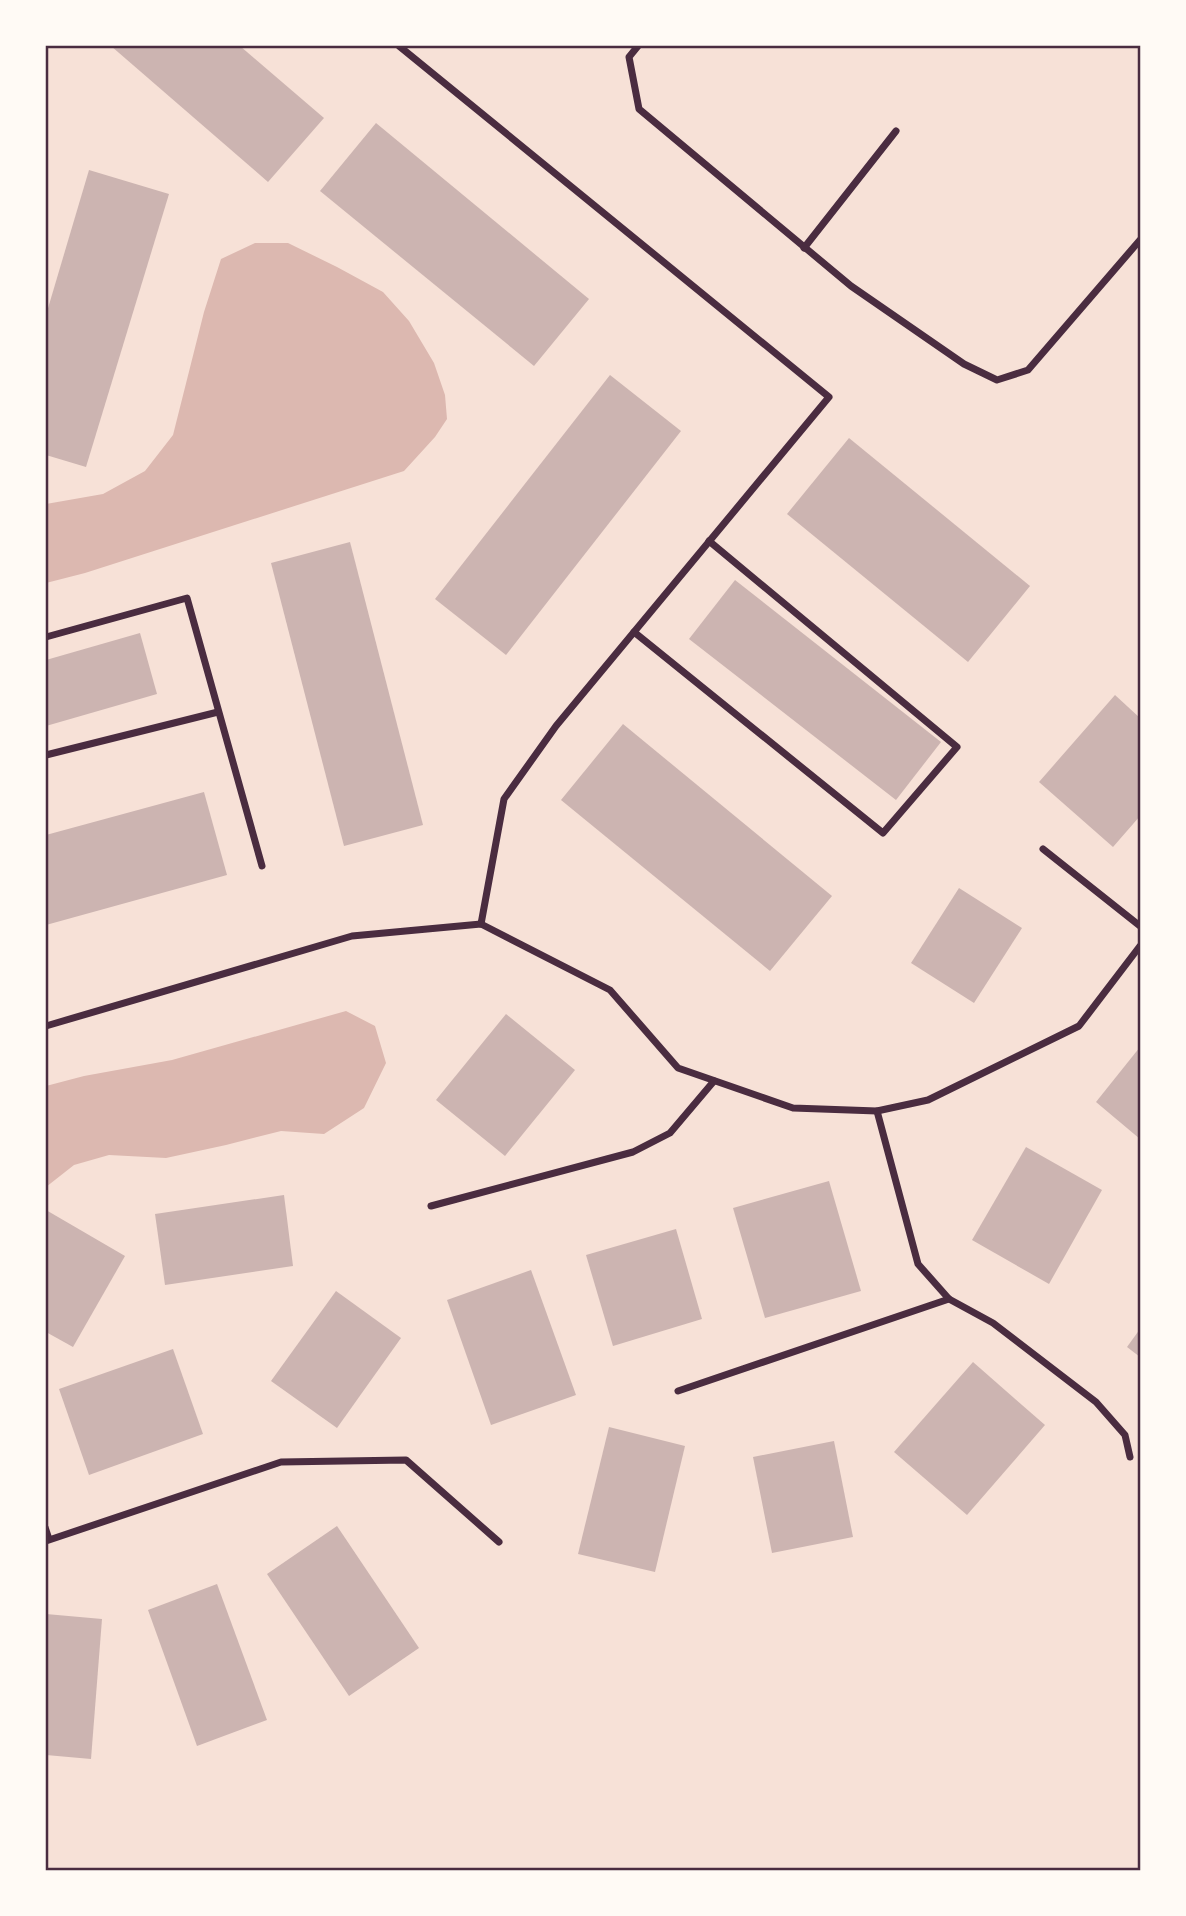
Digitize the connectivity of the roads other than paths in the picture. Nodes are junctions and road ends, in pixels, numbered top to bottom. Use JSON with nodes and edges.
{"nodes":[{"id":1,"x":399,"y":46,"type":"edge"},
{"id":2,"x":638,"y":46,"type":"edge"},
{"id":3,"x":896,"y":131,"type":"dead end"},
{"id":4,"x":1140,"y":240,"type":"edge"},
{"id":5,"x":804,"y":248,"type":"junction"},
{"id":6,"x":709,"y":541,"type":"junction"},
{"id":7,"x":634,"y":632,"type":"junction"},
{"id":8,"x":46,"y":638,"type":"edge"},
{"id":9,"x":219,"y":712,"type":"junction"},
{"id":10,"x":46,"y":755,"type":"edge"},
{"id":11,"x":1043,"y":849,"type":"dead end"},
{"id":12,"x":262,"y":866,"type":"dead end"},
{"id":13,"x":481,"y":924,"type":"junction"},
{"id":14,"x":1140,"y":926,"type":"edge"},
{"id":15,"x":1140,"y":946,"type":"edge"},
{"id":16,"x":46,"y":1026,"type":"edge"},
{"id":17,"x":714,"y":1081,"type":"junction"},
{"id":18,"x":877,"y":1111,"type":"junction"},
{"id":19,"x":431,"y":1206,"type":"dead end"},
{"id":20,"x":949,"y":1299,"type":"junction"},
{"id":21,"x":678,"y":1391,"type":"dead end"},
{"id":22,"x":1130,"y":1457,"type":"dead end"},
{"id":23,"x":46,"y":1527,"type":"edge"},
{"id":24,"x":48,"y":1540,"type":"edge"},
{"id":25,"x":499,"y":1542,"type":"dead end"}],
"edges":[{"from":1,"to":6,"type":"street"},
{"from":2,"to":5,"type":"street"},
{"from":3,"to":5,"type":"street"},
{"from":4,"to":5,"type":"street"},
{"from":6,"to":7,"type":"street"},
{"from":6,"to":7,"type":"street"},
{"from":7,"to":13,"type":"street"},
{"from":8,"to":9,"type":"street"},
{"from":9,"to":10,"type":"street"},
{"from":9,"to":12,"type":"street"},
{"from":11,"to":14,"type":"street"},
{"from":13,"to":16,"type":"street"},
{"from":13,"to":17,"type":"street"},
{"from":15,"to":18,"type":"street"},
{"from":17,"to":18,"type":"street"},
{"from":17,"to":19,"type":"street"},
{"from":18,"to":20,"type":"street"},
{"from":20,"to":21,"type":"street"},
{"from":20,"to":22,"type":"street"},
{"from":23,"to":24,"type":"lane"},
{"from":24,"to":25,"type":"street"}]}
